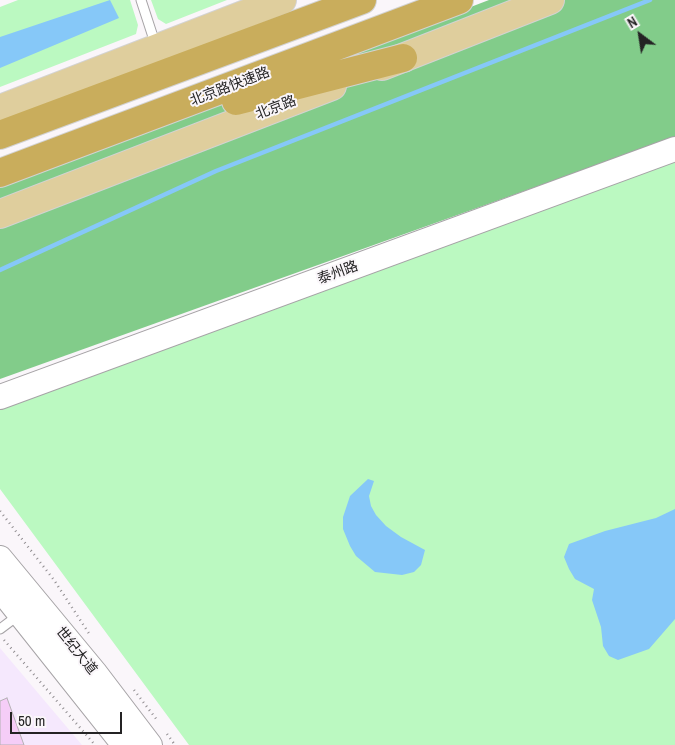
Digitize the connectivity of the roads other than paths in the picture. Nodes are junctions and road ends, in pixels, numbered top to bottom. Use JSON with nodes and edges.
{"nodes":[{"id":1,"x":141,"y":0,"type":"edge"},
{"id":2,"x":282,"y":0,"type":"edge"},
{"id":3,"x":309,"y":0,"type":"edge"},
{"id":4,"x":362,"y":0,"type":"edge"},
{"id":5,"x":459,"y":0,"type":"edge"},
{"id":6,"x":550,"y":0,"type":"edge"},
{"id":7,"x":157,"y":48,"type":"junction"},
{"id":8,"x":404,"y":58,"type":"junction"},
{"id":9,"x":96,"y":98,"type":"junction"},
{"id":10,"x":0,"y":109,"type":"edge"},
{"id":11,"x":0,"y":135,"type":"edge"},
{"id":12,"x":92,"y":139,"type":"junction"},
{"id":13,"x":675,"y":149,"type":"edge"},
{"id":14,"x":0,"y":173,"type":"edge"},
{"id":15,"x":0,"y":214,"type":"edge"},
{"id":16,"x":0,"y":397,"type":"edge"},
{"id":17,"x":0,"y":558,"type":"edge"},
{"id":18,"x":0,"y":589,"type":"edge"},
{"id":19,"x":20,"y":614,"type":"junction"},
{"id":20,"x":0,"y":629,"type":"edge"},
{"id":21,"x":91,"y":684,"type":"junction"},
{"id":22,"x":159,"y":734,"type":"edge"},
{"id":23,"x":124,"y":745,"type":"edge"}],
"edges":[{"from":1,"to":7,"type":"lane"},
{"from":2,"to":7,"type":"main road"},
{"from":3,"to":9,"type":"highway"},
{"from":4,"to":9,"type":"highway"},
{"from":5,"to":12,"type":"highway","name":"北京路快速路"},
{"from":6,"to":8,"type":"main road","name":"北京路"},
{"from":7,"to":10,"type":"main road"},
{"from":8,"to":12,"type":"highway"},
{"from":8,"to":15,"type":"main road","name":"北京路"},
{"from":9,"to":11,"type":"highway"},
{"from":12,"to":14,"type":"highway","name":"北京路快速路"},
{"from":13,"to":16,"type":"street","name":"泰州路"},
{"from":17,"to":21,"type":"street","name":"世纪大道"},
{"from":18,"to":19,"type":"street","name":"世纪大道"},
{"from":19,"to":20,"type":"lane"},
{"from":19,"to":21,"type":"street","name":"世纪大道"},
{"from":21,"to":22,"type":"street","name":"世纪大道"},
{"from":21,"to":23,"type":"street","name":"世纪大道"}]}
